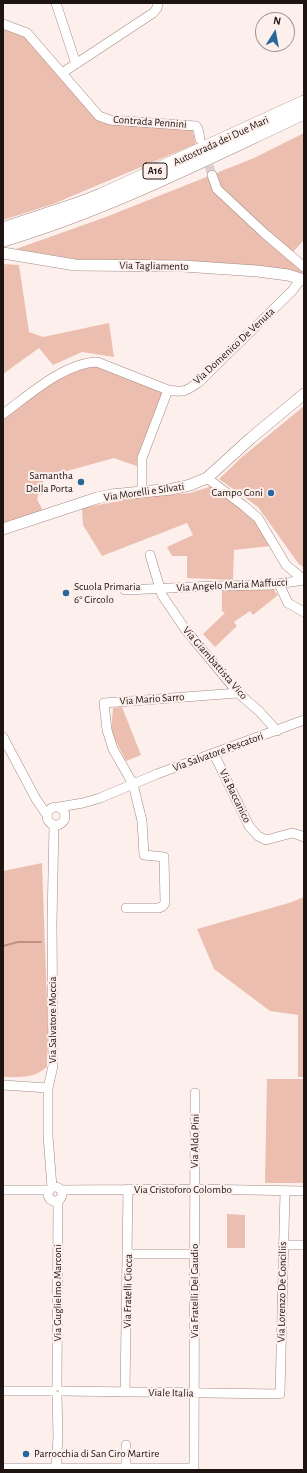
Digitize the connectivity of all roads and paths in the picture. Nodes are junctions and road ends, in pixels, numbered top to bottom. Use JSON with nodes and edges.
{"nodes":[{"id":1,"x":56,"y":3,"type":"edge"},
{"id":2,"x":158,"y":3,"type":"edge"},
{"id":3,"x":3,"y":24,"type":"edge"},
{"id":4,"x":76,"y":64,"type":"junction"},
{"id":5,"x":62,"y":74,"type":"junction"},
{"id":6,"x":304,"y":102,"type":"edge"},
{"id":7,"x":304,"y":113,"type":"edge"},
{"id":8,"x":200,"y":139,"type":"dead end"},
{"id":9,"x":212,"y":175,"type":"tunnel mouth"},
{"id":10,"x":3,"y":229,"type":"edge"},
{"id":11,"x":3,"y":240,"type":"edge"},
{"id":12,"x":3,"y":253,"type":"edge"},
{"id":13,"x":304,"y":267,"type":"edge"},
{"id":14,"x":302,"y":280,"type":"edge"},
{"id":15,"x":168,"y":390,"type":"junction"},
{"id":16,"x":304,"y":394,"type":"edge"},
{"id":17,"x":3,"y":414,"type":"edge"},
{"id":18,"x":207,"y":478,"type":"junction"},
{"id":19,"x":142,"y":491,"type":"junction"},
{"id":20,"x":3,"y":529,"type":"edge"},
{"id":21,"x":150,"y":555,"type":"dead end"},
{"id":22,"x":304,"y":580,"type":"edge"},
{"id":23,"x":279,"y":584,"type":"junction"},
{"id":24,"x":160,"y":589,"type":"junction"},
{"id":25,"x":125,"y":590,"type":"dead end"},
{"id":26,"x":304,"y":612,"type":"edge"},
{"id":27,"x":238,"y":693,"type":"junction"},
{"id":28,"x":304,"y":720,"type":"edge"},
{"id":29,"x":277,"y":731,"type":"junction"},
{"id":30,"x":3,"y":737,"type":"edge"},
{"id":31,"x":214,"y":754,"type":"junction"},
{"id":32,"x":133,"y":784,"type":"junction"},
{"id":33,"x":83,"y":803,"type":"junction"},
{"id":34,"x":52,"y":810,"type":"junction"},
{"id":35,"x":60,"y":822,"type":"junction"},
{"id":36,"x":302,"y":836,"type":"edge"},
{"id":37,"x":126,"y":908,"type":"dead end"},
{"id":38,"x":3,"y":1085,"type":"edge"},
{"id":39,"x":48,"y":1088,"type":"junction"},
{"id":40,"x":195,"y":1093,"type":"dead end"},
{"id":41,"x":54,"y":1189,"type":"junction"},
{"id":42,"x":128,"y":1189,"type":"junction"},
{"id":43,"x":194,"y":1189,"type":"junction"},
{"id":44,"x":3,"y":1190,"type":"edge"},
{"id":45,"x":285,"y":1191,"type":"junction"},
{"id":46,"x":304,"y":1191,"type":"edge"},
{"id":47,"x":58,"y":1200,"type":"junction"},
{"id":48,"x":284,"y":1244,"type":"junction"},
{"id":49,"x":304,"y":1245,"type":"edge"},
{"id":50,"x":128,"y":1254,"type":"junction"},
{"id":51,"x":194,"y":1254,"type":"junction"},
{"id":52,"x":3,"y":1391,"type":"edge"},
{"id":53,"x":57,"y":1391,"type":"junction"},
{"id":54,"x":125,"y":1392,"type":"junction"},
{"id":55,"x":195,"y":1393,"type":"junction"},
{"id":56,"x":280,"y":1394,"type":"joint"},
{"id":57,"x":126,"y":1445,"type":"dead end"},
{"id":58,"x":3,"y":1468,"type":"edge"},
{"id":59,"x":56,"y":1469,"type":"edge"},
{"id":60,"x":126,"y":1469,"type":"edge"},
{"id":61,"x":194,"y":1469,"type":"edge"}],
"edges":[{"from":1,"to":4,"type":"street"},
{"from":2,"to":4,"type":"street"},
{"from":3,"to":5,"type":"street","name":"Contrada Pennini"},
{"from":4,"to":5,"type":"street"},
{"from":5,"to":8,"type":"street","name":"Contrada Pennini"},
{"from":6,"to":10,"type":"highway","name":"Autostrada dei Due Mari","number":"A16"},
{"from":7,"to":11,"type":"highway","name":"Autostrada dei Due Mari","number":"A16"},
{"from":9,"to":13,"type":"street"},
{"from":12,"to":14,"type":"main road","name":"Via Tagliamento"},
{"from":14,"to":15,"type":"street","name":"Via Domenico De Venuta"},
{"from":15,"to":17,"type":"street"},
{"from":15,"to":19,"type":"street"},
{"from":16,"to":18,"type":"main road","name":"Via Morelli e Silvati"},
{"from":18,"to":19,"type":"main road","name":"Via Morelli e Silvati"},
{"from":18,"to":22,"type":"street"},
{"from":19,"to":20,"type":"main road","name":"Via Morelli e Silvati"},
{"from":21,"to":24,"type":"street","name":"Via Angelo Maria Maffucci"},
{"from":22,"to":23,"type":"street","name":"Via Angelo Maria Maffucci"},
{"from":23,"to":24,"type":"street","name":"Via Angelo Maria Maffucci"},
{"from":23,"to":26,"type":"street"},
{"from":24,"to":25,"type":"street","name":"Via Angelo Maria Maffucci"},
{"from":24,"to":27,"type":"street","name":"Via Giambattista Vico"},
{"from":27,"to":29,"type":"street","name":"Via Giambattista Vico"},
{"from":27,"to":32,"type":"street","name":"Via Mario Sarro"},
{"from":28,"to":29,"type":"street","name":"Via Salvatore Pescatori"},
{"from":29,"to":31,"type":"street","name":"Via Salvatore Pescatori"},
{"from":30,"to":34,"type":"street"},
{"from":31,"to":32,"type":"street","name":"Via Salvatore Pescatori"},
{"from":31,"to":36,"type":"street","name":"Via Baccanico"},
{"from":32,"to":33,"type":"street","name":"Via Salvatore Pescatori"},
{"from":32,"to":37,"type":"street"},
{"from":33,"to":34,"type":"street","name":"Via Salvatore Pescatori"},
{"from":33,"to":35,"type":"street","name":"Via Salvatore Pescatori"},
{"from":34,"to":35,"type":"street"},
{"from":34,"to":35,"type":"street"},
{"from":35,"to":39,"type":"street","name":"Via Salvatore Moccia"},
{"from":38,"to":39,"type":"street"},
{"from":39,"to":41,"type":"street","name":"Via Salvatore Moccia"},
{"from":40,"to":43,"type":"street","name":"Via Aldo Pini"},
{"from":41,"to":42,"type":"street","name":"Via Cristoforo Colombo"},
{"from":41,"to":44,"type":"street","name":"Via Cristoforo Colombo"},
{"from":41,"to":47,"type":"street","name":"Via Guglielmo Marconi"},
{"from":41,"to":47,"type":"street"},
{"from":42,"to":43,"type":"street","name":"Via Cristoforo Colombo"},
{"from":42,"to":50,"type":"street","name":"Via Fratelli Ciocca"},
{"from":43,"to":45,"type":"street","name":"Via Cristoforo Colombo"},
{"from":43,"to":51,"type":"street","name":"Via Fratelli Del Gaudio"},
{"from":45,"to":46,"type":"street","name":"Via Cristoforo Colombo"},
{"from":45,"to":48,"type":"street","name":"Via Lorenzo De Conciliis"},
{"from":47,"to":53,"type":"street","name":"Via Guglielmo Marconi"},
{"from":48,"to":49,"type":"street"},
{"from":48,"to":56,"type":"street","name":"Via Lorenzo De Conciliis"},
{"from":50,"to":51,"type":"street"},
{"from":50,"to":54,"type":"street","name":"Via Fratelli Ciocca"},
{"from":51,"to":55,"type":"street","name":"Via Fratelli Del Gaudio"},
{"from":52,"to":53,"type":"street","name":"Viale Italia"},
{"from":53,"to":54,"type":"street","name":"Viale Italia"},
{"from":53,"to":59,"type":"street","name":"Via Guglielmo Marconi"},
{"from":54,"to":55,"type":"street","name":"Viale Italia"},
{"from":55,"to":56,"type":"street","name":"Viale Italia"},
{"from":55,"to":61,"type":"street","name":"Via Fratelli Del Gaudio"},
{"from":57,"to":60,"type":"street"},
{"from":58,"to":59,"type":"street"},
{"from":59,"to":60,"type":"street"},
{"from":60,"to":61,"type":"street"}]}
